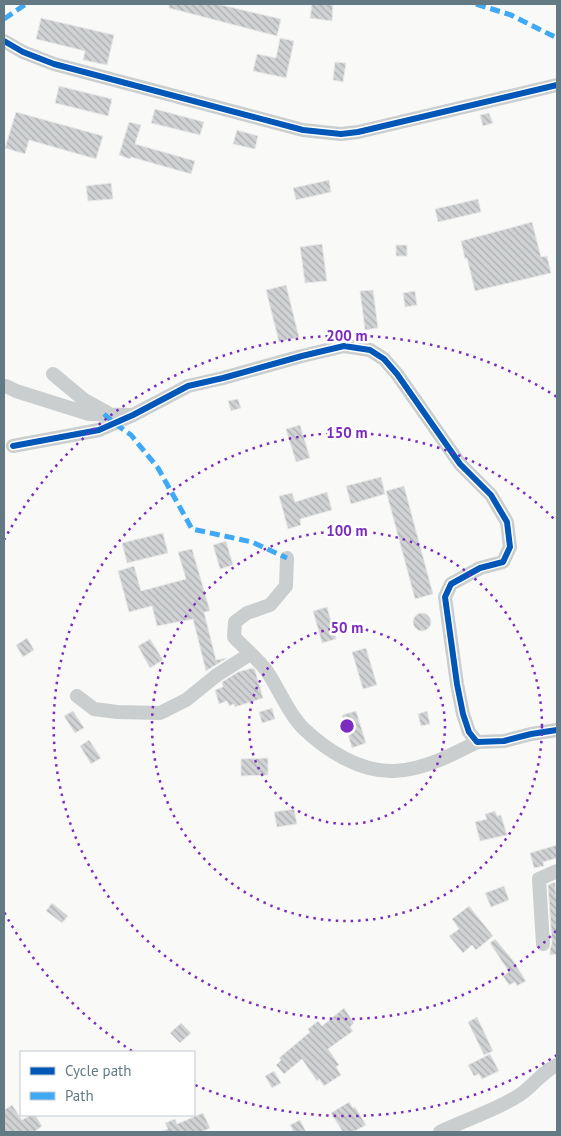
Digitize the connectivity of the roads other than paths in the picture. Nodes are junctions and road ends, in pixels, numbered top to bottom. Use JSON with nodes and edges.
{"nodes":[{"id":1,"x":4,"y":41,"type":"edge"},
{"id":2,"x":557,"y":85,"type":"edge"},
{"id":3,"x":53,"y":374,"type":"dead end"},
{"id":4,"x":6,"y":386,"type":"dead end"},
{"id":5,"x":111,"y":414,"type":"junction"},
{"id":6,"x":133,"y":415,"type":"junction"},
{"id":7,"x":13,"y":446,"type":"dead end"},
{"id":8,"x":288,"y":558,"type":"dead end"},
{"id":9,"x":250,"y":654,"type":"junction"},
{"id":10,"x":77,"y":696,"type":"dead end"},
{"id":11,"x":557,"y":730,"type":"edge"},
{"id":12,"x":477,"y":742,"type":"junction"},
{"id":13,"x":557,"y":871,"type":"edge"},
{"id":14,"x":544,"y":944,"type":"dead end"},
{"id":15,"x":557,"y":1065,"type":"edge"},
{"id":16,"x":440,"y":1132,"type":"edge"}],
"edges":[{"from":1,"to":2,"type":"street"},
{"from":3,"to":5,"type":"street"},
{"from":4,"to":5,"type":"street"},
{"from":5,"to":6,"type":"street"},
{"from":6,"to":7,"type":"street"},
{"from":6,"to":12,"type":"street"},
{"from":8,"to":9,"type":"street"},
{"from":9,"to":10,"type":"street"},
{"from":9,"to":12,"type":"street"},
{"from":11,"to":12,"type":"street"},
{"from":13,"to":14,"type":"street"},
{"from":15,"to":16,"type":"street"}]}
